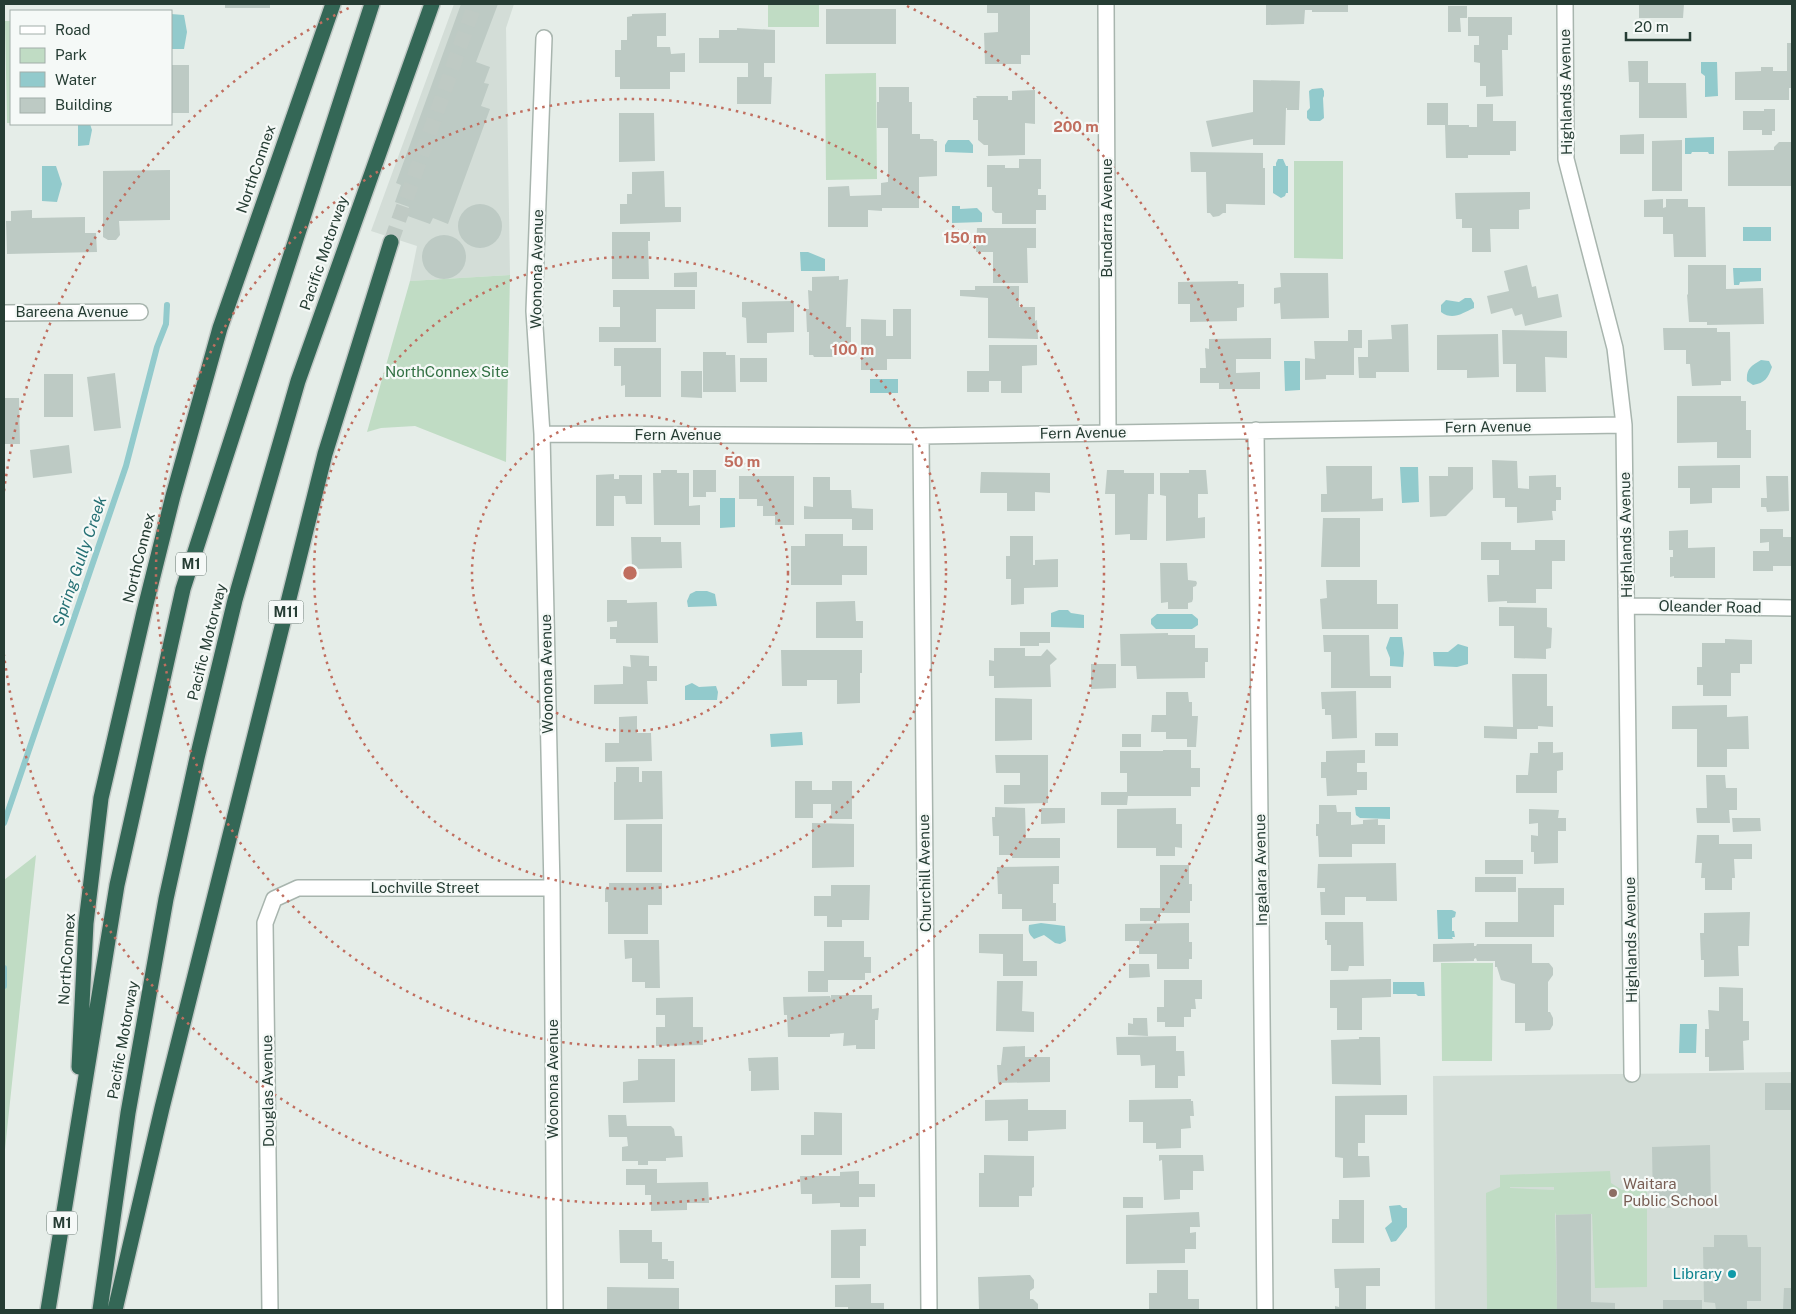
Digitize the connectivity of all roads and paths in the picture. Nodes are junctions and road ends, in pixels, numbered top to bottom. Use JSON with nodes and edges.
{"nodes":[{"id":1,"x":333,"y":4,"type":"edge"},
{"id":2,"x":372,"y":4,"type":"edge"},
{"id":3,"x":432,"y":4,"type":"edge"},
{"id":4,"x":1106,"y":4,"type":"edge"},
{"id":5,"x":1565,"y":4,"type":"edge"},
{"id":6,"x":544,"y":38,"type":"dead end"},
{"id":7,"x":391,"y":242,"type":"tunnel mouth"},
{"id":8,"x":140,"y":312,"type":"dead end"},
{"id":9,"x":4,"y":313,"type":"edge"},
{"id":10,"x":1624,"y":425,"type":"junction"},
{"id":11,"x":1256,"y":430,"type":"junction"},
{"id":12,"x":1108,"y":432,"type":"junction"},
{"id":13,"x":542,"y":434,"type":"junction"},
{"id":14,"x":920,"y":436,"type":"junction"},
{"id":15,"x":1627,"y":606,"type":"junction"},
{"id":16,"x":1792,"y":608,"type":"edge"},
{"id":17,"x":298,"y":888,"type":"joint"},
{"id":18,"x":552,"y":888,"type":"junction"},
{"id":19,"x":1632,"y":1074,"type":"dead end"},
{"id":20,"x":75,"y":1141,"type":"junction"},
{"id":21,"x":48,"y":1310,"type":"edge"},
{"id":22,"x":100,"y":1310,"type":"edge"},
{"id":23,"x":115,"y":1310,"type":"edge"},
{"id":24,"x":270,"y":1310,"type":"edge"},
{"id":25,"x":555,"y":1310,"type":"edge"},
{"id":26,"x":929,"y":1310,"type":"edge"},
{"id":27,"x":1265,"y":1310,"type":"edge"}],
"edges":[{"from":1,"to":20,"type":"highway","name":"NorthConnex"},
{"from":2,"to":20,"type":"highway","name":"Pacific Motorway","number":"M1"},
{"from":3,"to":22,"type":"highway","name":"Pacific Motorway"},
{"from":4,"to":12,"type":"street","name":"Bundarra Avenue"},
{"from":5,"to":10,"type":"street","name":"Highlands Avenue"},
{"from":6,"to":13,"type":"street","name":"Woonona Avenue"},
{"from":7,"to":23,"type":"highway","number":"M11"},
{"from":8,"to":9,"type":"street","name":"Bareena Avenue"},
{"from":10,"to":11,"type":"street","name":"Fern Avenue"},
{"from":10,"to":15,"type":"street","name":"Highlands Avenue"},
{"from":11,"to":12,"type":"street","name":"Fern Avenue"},
{"from":11,"to":27,"type":"street","name":"Ingalara Avenue"},
{"from":12,"to":14,"type":"street","name":"Fern Avenue"},
{"from":13,"to":14,"type":"street","name":"Fern Avenue"},
{"from":13,"to":18,"type":"street","name":"Woonona Avenue"},
{"from":14,"to":26,"type":"street","name":"Churchill Avenue"},
{"from":15,"to":16,"type":"street","name":"Oleander Road"},
{"from":15,"to":19,"type":"street","name":"Highlands Avenue"},
{"from":17,"to":18,"type":"street","name":"Lochville Street"},
{"from":17,"to":24,"type":"street","name":"Douglas Avenue"},
{"from":18,"to":25,"type":"street","name":"Woonona Avenue"},
{"from":20,"to":21,"type":"highway","name":"Pacific Motorway","number":"M1"}]}
